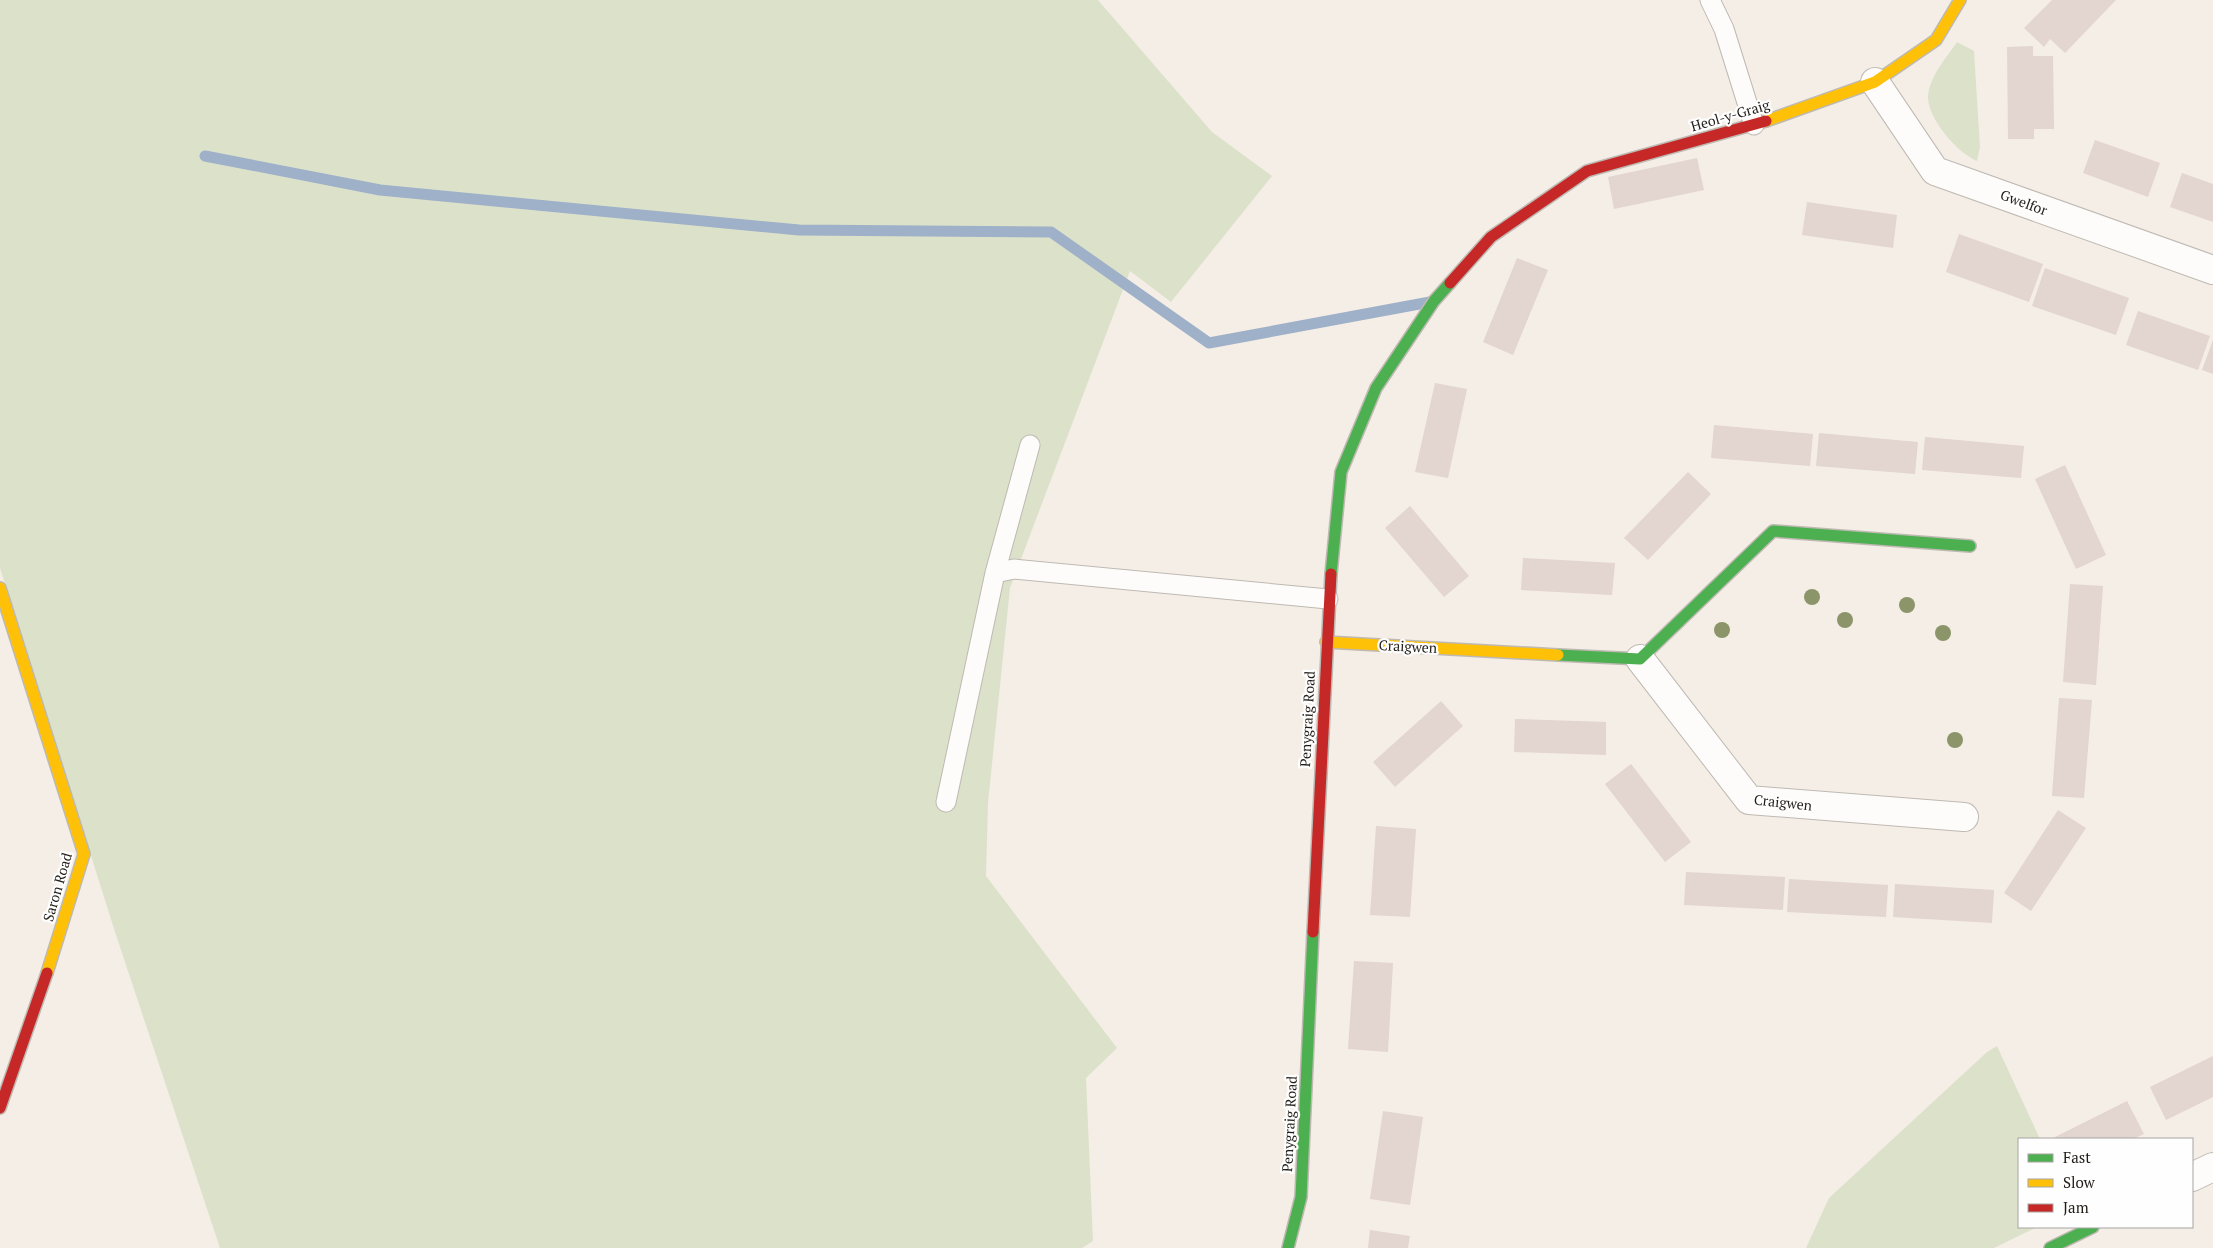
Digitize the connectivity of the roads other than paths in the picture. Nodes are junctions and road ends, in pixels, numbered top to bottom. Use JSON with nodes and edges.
{"nodes":[{"id":1,"x":1710,"y":0,"type":"edge"},
{"id":2,"x":1960,"y":0,"type":"edge"},
{"id":3,"x":1875,"y":82,"type":"junction"},
{"id":4,"x":1754,"y":125,"type":"junction"},
{"id":5,"x":1491,"y":237,"type":"joint"},
{"id":6,"x":2213,"y":270,"type":"edge"},
{"id":7,"x":1030,"y":445,"type":"dead end"},
{"id":8,"x":1970,"y":546,"type":"dead end"},
{"id":9,"x":995,"y":573,"type":"junction"},
{"id":10,"x":0,"y":588,"type":"edge"},
{"id":11,"x":1328,"y":599,"type":"junction"},
{"id":12,"x":1326,"y":642,"type":"junction"},
{"id":13,"x":1640,"y":659,"type":"junction"},
{"id":14,"x":946,"y":802,"type":"dead end"},
{"id":15,"x":1964,"y":817,"type":"dead end"},
{"id":16,"x":0,"y":1108,"type":"edge"},
{"id":17,"x":2213,"y":1167,"type":"edge"},
{"id":18,"x":2193,"y":1177,"type":"edge"},
{"id":19,"x":2090,"y":1228,"type":"edge"},
{"id":20,"x":1288,"y":1248,"type":"edge"},
{"id":21,"x":2050,"y":1248,"type":"edge"}],
"edges":[{"from":1,"to":4,"type":"lane"},
{"from":2,"to":3,"type":"street","name":"Heol-y-Graig"},
{"from":3,"to":4,"type":"street","name":"Heol-y-Graig"},
{"from":3,"to":6,"type":"street","name":"Gwelfor"},
{"from":4,"to":5,"type":"street","name":"Heol-y-Graig"},
{"from":5,"to":11,"type":"street","name":"Penygraig Road"},
{"from":7,"to":9,"type":"lane"},
{"from":8,"to":13,"type":"street"},
{"from":9,"to":11,"type":"lane"},
{"from":9,"to":14,"type":"lane"},
{"from":10,"to":16,"type":"street","name":"Saron Road"},
{"from":11,"to":12,"type":"street","name":"Penygraig Road"},
{"from":12,"to":13,"type":"street","name":"Craigwen"},
{"from":12,"to":20,"type":"street","name":"Penygraig Road"},
{"from":13,"to":15,"type":"street","name":"Craigwen"},
{"from":17,"to":18,"type":"street"},
{"from":19,"to":21,"type":"street"}]}
